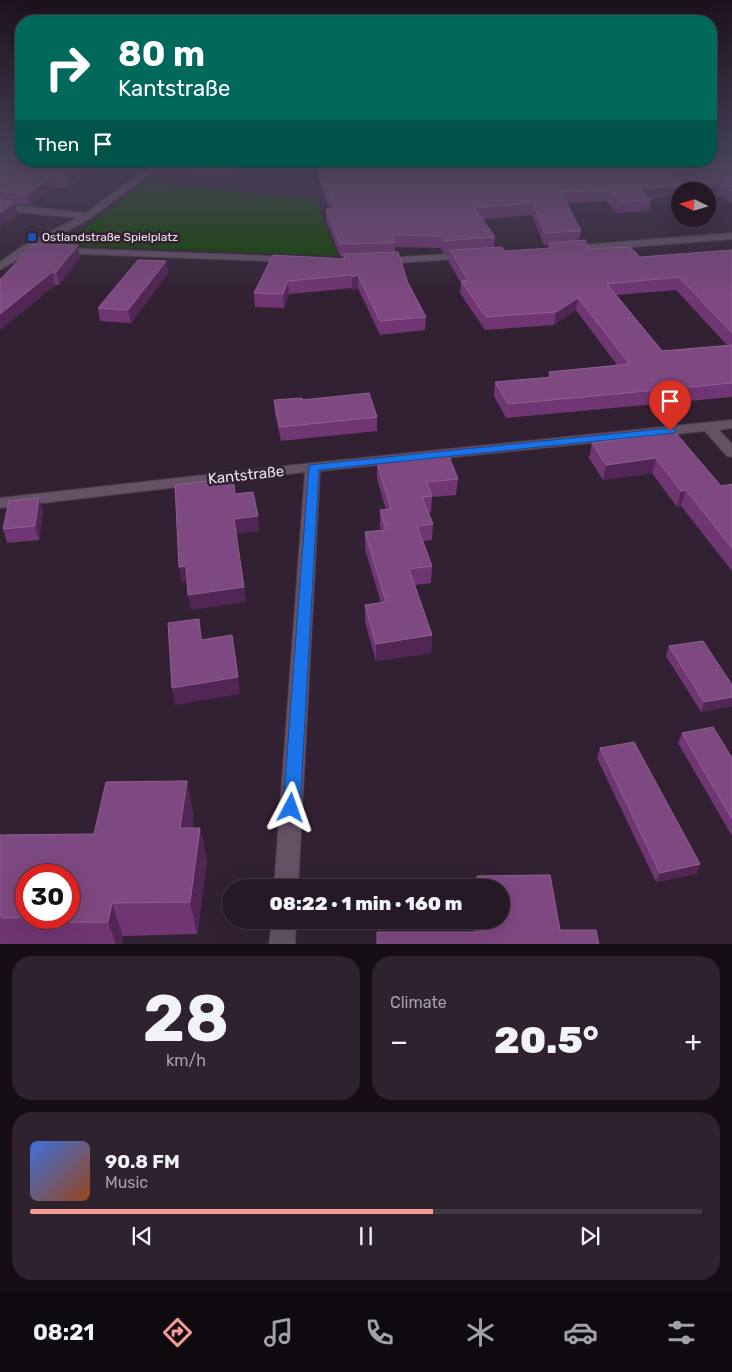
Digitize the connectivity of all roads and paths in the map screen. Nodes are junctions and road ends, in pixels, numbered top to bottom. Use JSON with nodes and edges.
{"nodes":[{"id":1,"x":101,"y":206,"type":"edge"},
{"id":2,"x":0,"y":207,"type":"edge"},
{"id":3,"x":88,"y":216,"type":"junction"},
{"id":4,"x":732,"y":236,"type":"edge"},
{"id":5,"x":25,"y":249,"type":"junction"},
{"id":6,"x":562,"y":249,"type":"edge"},
{"id":7,"x":479,"y":256,"type":"edge"},
{"id":8,"x":299,"y":260,"type":"edge"},
{"id":9,"x":373,"y":262,"type":"edge"},
{"id":10,"x":0,"y":267,"type":"edge"},
{"id":11,"x":732,"y":424,"type":"edge"},
{"id":12,"x":709,"y":427,"type":"junction"},
{"id":13,"x":732,"y":453,"type":"edge"},
{"id":14,"x":313,"y":467,"type":"junction"},
{"id":15,"x":0,"y":503,"type":"edge"},
{"id":16,"x":287,"y":879,"type":"edge"},
{"id":17,"x":283,"y":929,"type":"edge"},
{"id":18,"x":282,"y":944,"type":"edge"}],
"edges":[{"from":1,"to":3,"type":"street"},
{"from":2,"to":3,"type":"street"},
{"from":3,"to":5,"type":"street"},
{"from":4,"to":6,"type":"street"},
{"from":5,"to":8,"type":"street"},
{"from":5,"to":10,"type":"street"},
{"from":7,"to":9,"type":"street"},
{"from":11,"to":12,"type":"street","name":"Kantstraße"},
{"from":12,"to":13,"type":"street"},
{"from":12,"to":14,"type":"street","name":"Kantstraße"},
{"from":14,"to":15,"type":"street","name":"Kantstraße"},
{"from":14,"to":16,"type":"street"},
{"from":17,"to":18,"type":"street"}]}
